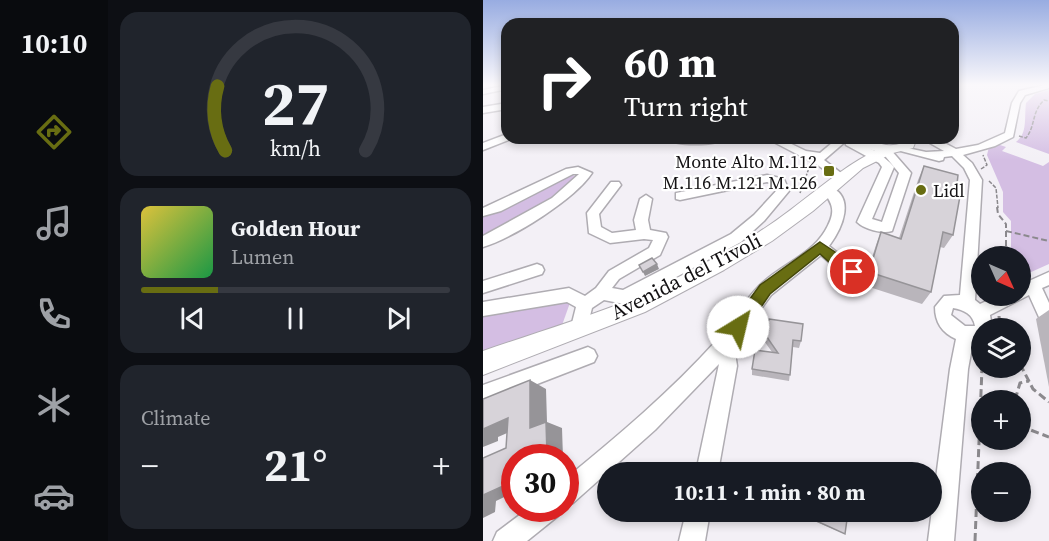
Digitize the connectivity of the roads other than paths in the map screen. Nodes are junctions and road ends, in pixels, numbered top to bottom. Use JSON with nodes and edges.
{"nodes":[{"id":1,"x":1014,"y":109,"type":"edge"},
{"id":2,"x":501,"y":140,"type":"edge"},
{"id":3,"x":959,"y":143,"type":"edge"},
{"id":4,"x":783,"y":144,"type":"edge"},
{"id":5,"x":793,"y":144,"type":"edge"},
{"id":6,"x":908,"y":144,"type":"edge"},
{"id":7,"x":938,"y":144,"type":"edge"},
{"id":8,"x":868,"y":145,"type":"edge"},
{"id":9,"x":1009,"y":146,"type":"dead end"},
{"id":10,"x":483,"y":147,"type":"edge"},
{"id":11,"x":983,"y":147,"type":"junction"},
{"id":12,"x":953,"y":152,"type":"junction"},
{"id":13,"x":930,"y":154,"type":"junction"},
{"id":14,"x":820,"y":162,"type":"junction"},
{"id":15,"x":980,"y":174,"type":"junction"},
{"id":16,"x":834,"y":184,"type":"junction"},
{"id":17,"x":615,"y":185,"type":"dead end"},
{"id":18,"x":975,"y":191,"type":"junction"},
{"id":19,"x":680,"y":196,"type":"dead end"},
{"id":20,"x":646,"y":199,"type":"dead end"},
{"id":21,"x":483,"y":212,"type":"edge"},
{"id":22,"x":644,"y":234,"type":"junction"},
{"id":23,"x":483,"y":242,"type":"edge"},
{"id":24,"x":820,"y":246,"type":"junction"},
{"id":25,"x":537,"y":270,"type":"dead end"},
{"id":26,"x":853,"y":272,"type":"dead end"},
{"id":27,"x":1049,"y":278,"type":"edge"},
{"id":28,"x":1031,"y":286,"type":"edge"},
{"id":29,"x":483,"y":287,"type":"edge"},
{"id":30,"x":602,"y":293,"type":"junction"},
{"id":31,"x":1031,"y":294,"type":"edge"},
{"id":32,"x":585,"y":304,"type":"junction"},
{"id":33,"x":998,"y":306,"type":"edge"},
{"id":34,"x":483,"y":309,"type":"edge"},
{"id":35,"x":975,"y":318,"type":"edge"},
{"id":36,"x":981,"y":318,"type":"edge"},
{"id":37,"x":1049,"y":321,"type":"edge"},
{"id":38,"x":580,"y":327,"type":"junction"},
{"id":39,"x":971,"y":332,"type":"edge"},
{"id":40,"x":725,"y":345,"type":"junction"},
{"id":41,"x":588,"y":356,"type":"dead end"},
{"id":42,"x":483,"y":363,"type":"edge"},
{"id":43,"x":483,"y":395,"type":"edge"},
{"id":44,"x":709,"y":462,"type":"edge"},
{"id":45,"x":579,"y":483,"type":"edge"},
{"id":46,"x":531,"y":522,"type":"edge"},
{"id":47,"x":696,"y":522,"type":"edge"},
{"id":48,"x":506,"y":541,"type":"edge"},
{"id":49,"x":692,"y":541,"type":"edge"},
{"id":50,"x":941,"y":541,"type":"edge"}],
"edges":[{"from":1,"to":11,"type":"street"},
{"from":2,"to":10,"type":"street"},
{"from":3,"to":11,"type":"street"},
{"from":4,"to":14,"type":"street"},
{"from":5,"to":8,"type":"street"},
{"from":6,"to":8,"type":"main road","name":"Avenida del Tívoli"},
{"from":7,"to":12,"type":"street"},
{"from":8,"to":8,"type":"street"},
{"from":8,"to":13,"type":"street"},
{"from":8,"to":14,"type":"street"},
{"from":8,"to":16,"type":"main road","name":"Avenida del Tívoli"},
{"from":9,"to":11,"type":"street"},
{"from":11,"to":12,"type":"street"},
{"from":11,"to":15,"type":"street"},
{"from":12,"to":13,"type":"street"},
{"from":12,"to":15,"type":"street"},
{"from":13,"to":18,"type":"street"},
{"from":14,"to":16,"type":"street"},
{"from":15,"to":18,"type":"street"},
{"from":16,"to":24,"type":"street"},
{"from":16,"to":38,"type":"main road","name":"Avenida del Tívoli"},
{"from":17,"to":22,"type":"street"},
{"from":18,"to":35,"type":"street"},
{"from":19,"to":30,"type":"street"},
{"from":20,"to":22,"type":"street"},
{"from":21,"to":23,"type":"street"},
{"from":22,"to":30,"type":"street"},
{"from":24,"to":26,"type":"street"},
{"from":24,"to":40,"type":"street"},
{"from":25,"to":29,"type":"street"},
{"from":27,"to":28,"type":"street"},
{"from":30,"to":32,"type":"street"},
{"from":31,"to":37,"type":"street"},
{"from":32,"to":34,"type":"street"},
{"from":32,"to":38,"type":"street"},
{"from":33,"to":36,"type":"street"},
{"from":38,"to":42,"type":"main road","name":"Avenida del Tívoli"},
{"from":39,"to":50,"type":"street"},
{"from":40,"to":44,"type":"street"},
{"from":40,"to":45,"type":"street"},
{"from":41,"to":43,"type":"street"},
{"from":46,"to":48,"type":"street"},
{"from":47,"to":49,"type":"street"}]}
